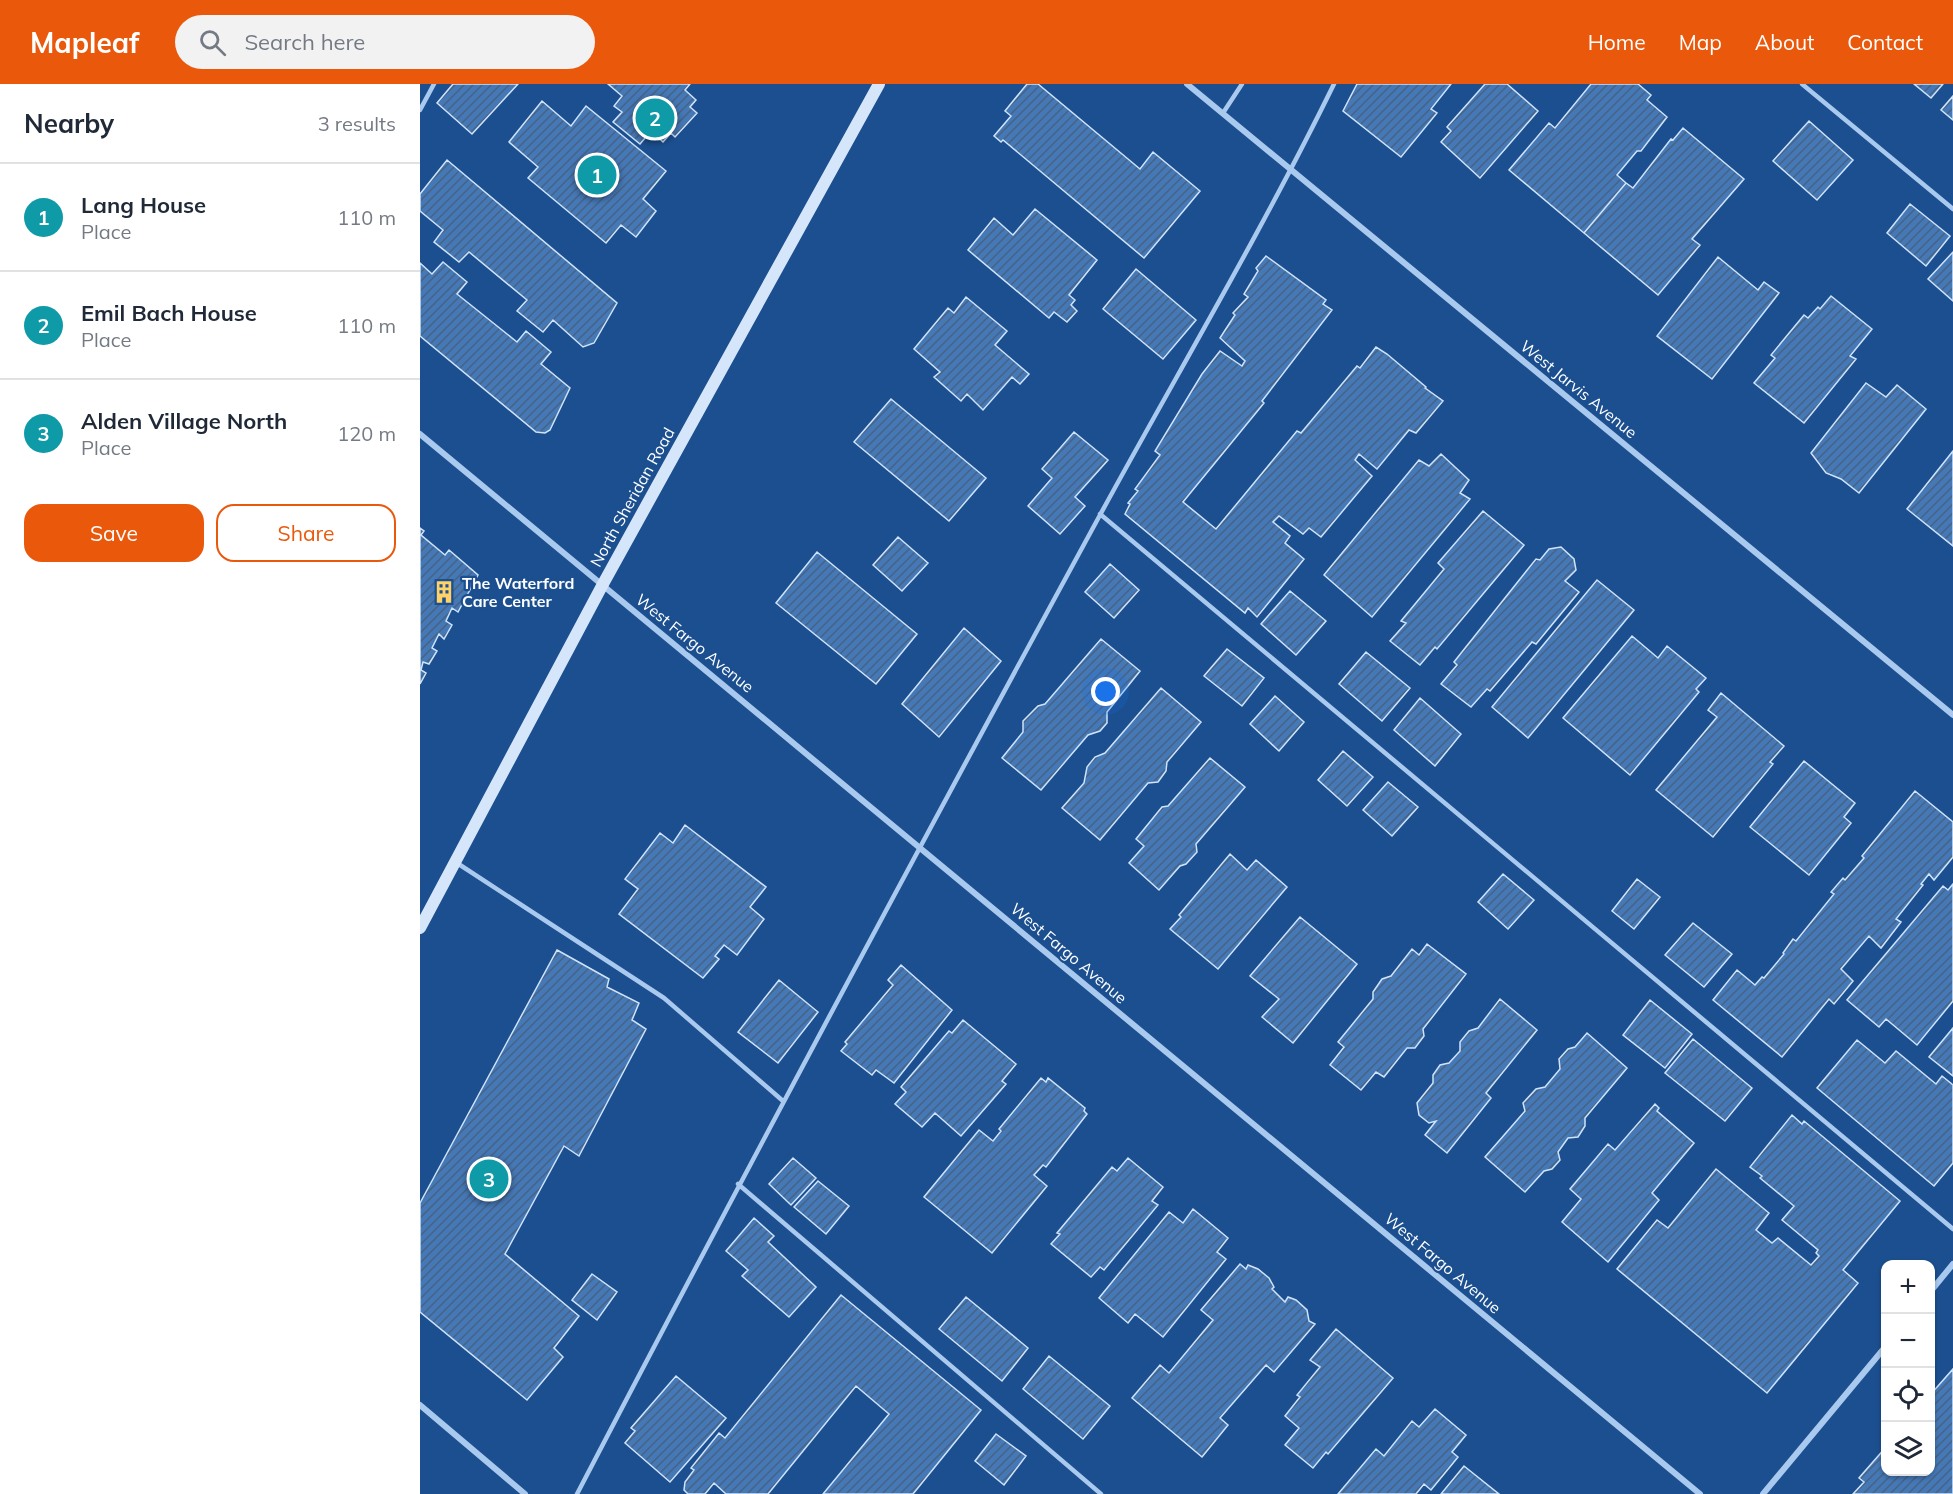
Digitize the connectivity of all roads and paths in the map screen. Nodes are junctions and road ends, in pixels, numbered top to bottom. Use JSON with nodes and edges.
{"nodes":[{"id":1,"x":434,"y":84,"type":"edge"},
{"id":2,"x":879,"y":84,"type":"edge"},
{"id":3,"x":1187,"y":84,"type":"edge"},
{"id":4,"x":1242,"y":84,"type":"edge"},
{"id":5,"x":1334,"y":84,"type":"edge"},
{"id":6,"x":1802,"y":84,"type":"edge"},
{"id":7,"x":420,"y":110,"type":"edge"},
{"id":8,"x":1223,"y":113,"type":"junction"},
{"id":9,"x":1292,"y":170,"type":"junction"},
{"id":10,"x":1953,"y":209,"type":"edge"},
{"id":11,"x":420,"y":434,"type":"edge"},
{"id":12,"x":1100,"y":514,"type":"junction"},
{"id":13,"x":603,"y":584,"type":"junction"},
{"id":14,"x":1953,"y":715,"type":"edge"},
{"id":15,"x":921,"y":847,"type":"junction"},
{"id":16,"x":455,"y":862,"type":"junction"},
{"id":17,"x":420,"y":928,"type":"edge"},
{"id":18,"x":783,"y":1101,"type":"junction"},
{"id":19,"x":738,"y":1184,"type":"junction"},
{"id":20,"x":1953,"y":1228,"type":"edge"},
{"id":21,"x":1953,"y":1264,"type":"edge"},
{"id":22,"x":1935,"y":1286,"type":"edge"},
{"id":23,"x":1881,"y":1352,"type":"edge"},
{"id":24,"x":420,"y":1405,"type":"edge"},
{"id":25,"x":525,"y":1494,"type":"edge"},
{"id":26,"x":578,"y":1494,"type":"edge"},
{"id":27,"x":1101,"y":1494,"type":"edge"},
{"id":28,"x":1700,"y":1494,"type":"edge"},
{"id":29,"x":1763,"y":1494,"type":"edge"}],
"edges":[{"from":1,"to":7,"type":"lane"},
{"from":2,"to":13,"type":"main road","name":"North Sheridan Road"},
{"from":3,"to":8,"type":"street","name":"West Jarvis Avenue"},
{"from":4,"to":8,"type":"lane"},
{"from":5,"to":9,"type":"lane"},
{"from":6,"to":10,"type":"lane"},
{"from":8,"to":9,"type":"street","name":"West Jarvis Avenue"},
{"from":9,"to":12,"type":"lane"},
{"from":9,"to":14,"type":"street","name":"West Jarvis Avenue"},
{"from":11,"to":13,"type":"street","name":"West Fargo Avenue"},
{"from":12,"to":15,"type":"lane"},
{"from":12,"to":20,"type":"lane"},
{"from":13,"to":15,"type":"street","name":"West Fargo Avenue"},
{"from":13,"to":16,"type":"main road","name":"North Sheridan Road"},
{"from":15,"to":18,"type":"lane"},
{"from":15,"to":28,"type":"street","name":"West Fargo Avenue"},
{"from":16,"to":17,"type":"main road","name":"North Sheridan Road"},
{"from":16,"to":18,"type":"lane"},
{"from":18,"to":19,"type":"lane"},
{"from":19,"to":26,"type":"lane"},
{"from":19,"to":27,"type":"lane"},
{"from":21,"to":22,"type":"street"},
{"from":23,"to":29,"type":"street"},
{"from":24,"to":25,"type":"street"}]}
